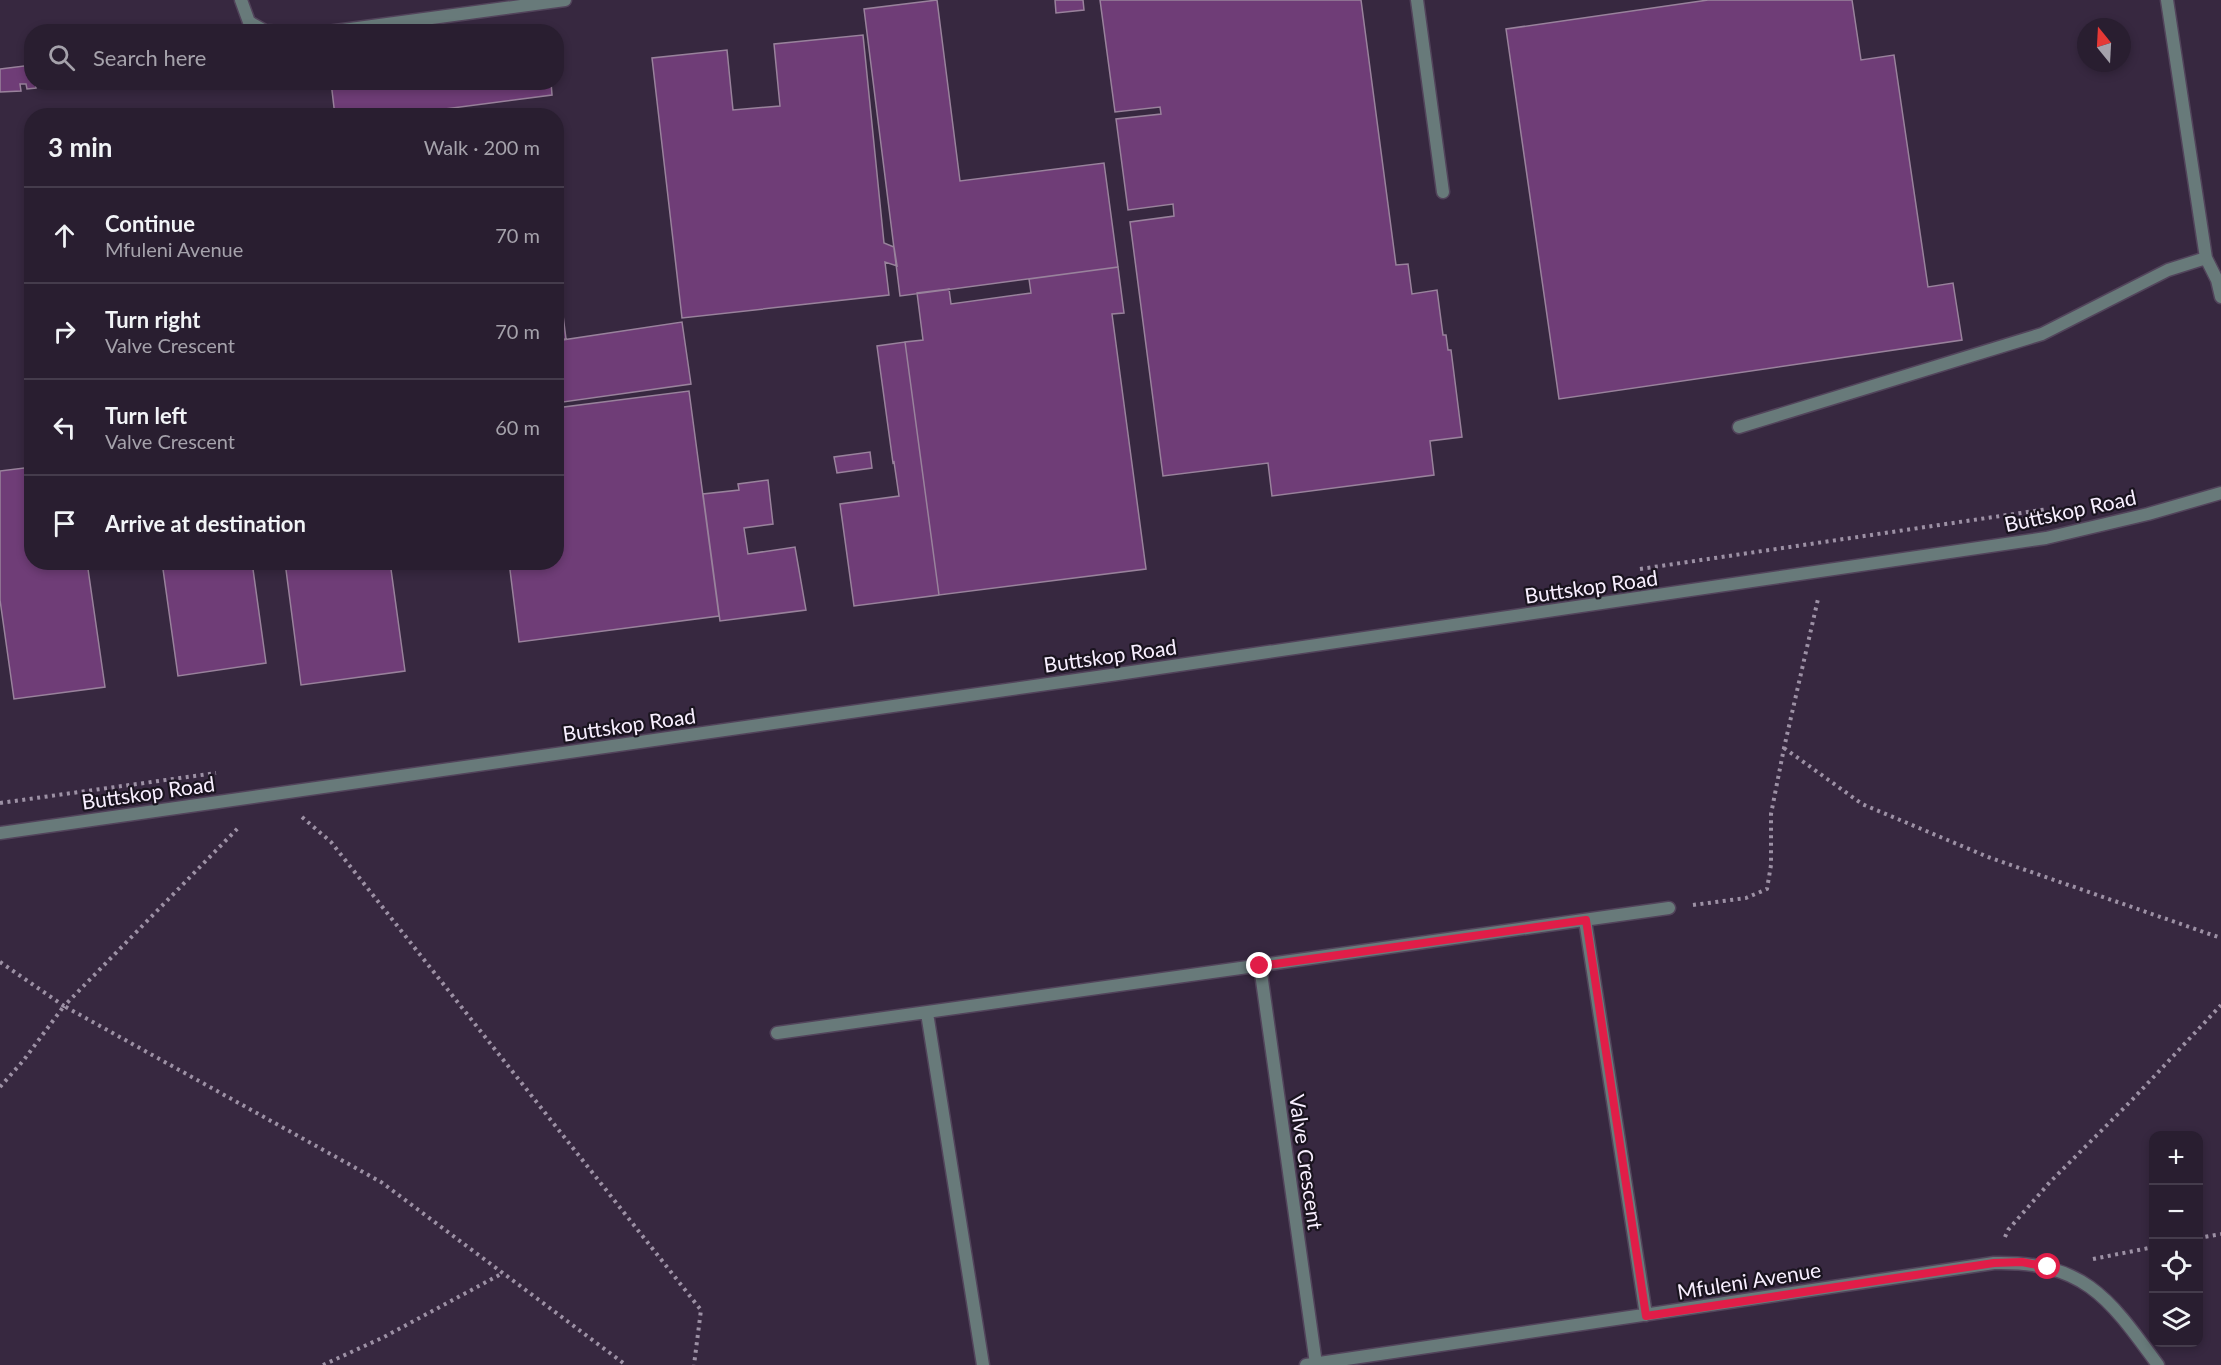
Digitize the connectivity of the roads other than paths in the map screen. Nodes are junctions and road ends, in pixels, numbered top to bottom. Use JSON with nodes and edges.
{"nodes":[{"id":1,"x":241,"y":0,"type":"edge"},
{"id":2,"x":565,"y":0,"type":"edge"},
{"id":3,"x":1417,"y":0,"type":"edge"},
{"id":4,"x":2166,"y":0,"type":"edge"},
{"id":5,"x":253,"y":24,"type":"edge"},
{"id":6,"x":387,"y":24,"type":"edge"},
{"id":7,"x":1443,"y":192,"type":"dead end"},
{"id":8,"x":2206,"y":258,"type":"junction"},
{"id":9,"x":2221,"y":297,"type":"edge"},
{"id":10,"x":1739,"y":427,"type":"dead end"},
{"id":11,"x":2221,"y":493,"type":"edge"},
{"id":12,"x":0,"y":833,"type":"edge"},
{"id":13,"x":1669,"y":908,"type":"road end"},
{"id":14,"x":1586,"y":920,"type":"junction"},
{"id":15,"x":1260,"y":966,"type":"junction"},
{"id":16,"x":927,"y":1012,"type":"junction"},
{"id":17,"x":777,"y":1033,"type":"dead end"},
{"id":18,"x":1646,"y":1316,"type":"junction"},
{"id":19,"x":1311,"y":1364,"type":"edge"},
{"id":20,"x":983,"y":1365,"type":"edge"},
{"id":21,"x":2158,"y":1365,"type":"edge"}],
"edges":[{"from":1,"to":5,"type":"street"},
{"from":2,"to":6,"type":"street"},
{"from":3,"to":7,"type":"street"},
{"from":4,"to":8,"type":"street"},
{"from":8,"to":9,"type":"street"},
{"from":8,"to":10,"type":"street"},
{"from":11,"to":12,"type":"street","name":"Buttskop Road"},
{"from":13,"to":14,"type":"street"},
{"from":14,"to":15,"type":"street"},
{"from":14,"to":18,"type":"street"},
{"from":15,"to":16,"type":"street"},
{"from":15,"to":19,"type":"street","name":"Valve Crescent"},
{"from":16,"to":17,"type":"street"},
{"from":16,"to":20,"type":"street"},
{"from":18,"to":19,"type":"street","name":"Mfuleni Avenue"},
{"from":18,"to":21,"type":"street","name":"Mfuleni Avenue"}]}
